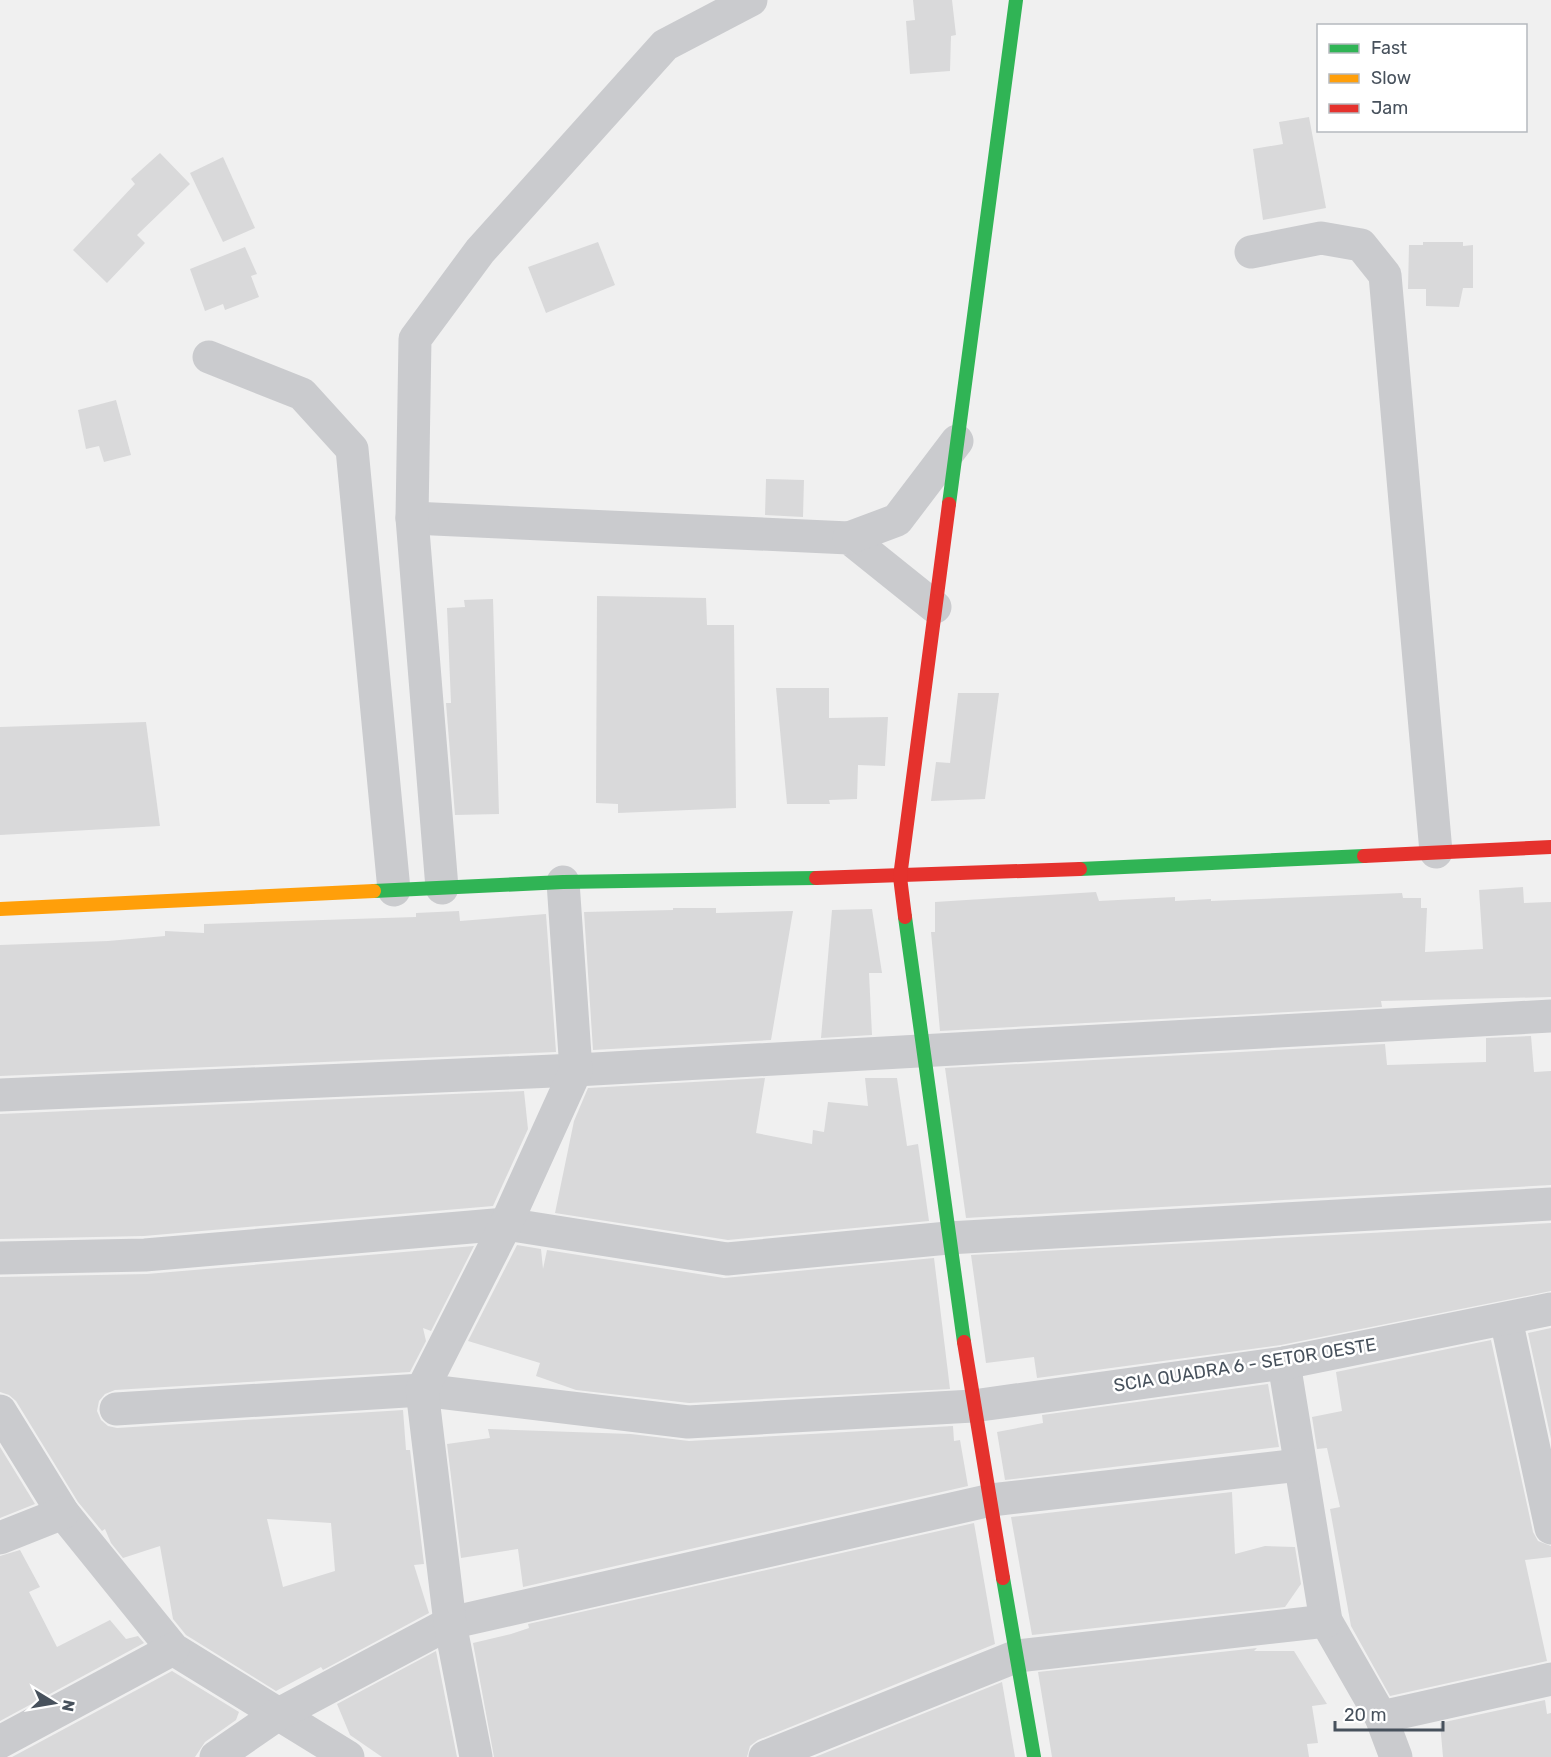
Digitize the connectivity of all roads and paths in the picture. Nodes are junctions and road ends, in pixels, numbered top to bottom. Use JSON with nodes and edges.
{"nodes":[{"id":1,"x":752,"y":0,"type":"edge"},
{"id":2,"x":1016,"y":0,"type":"edge"},
{"id":3,"x":1251,"y":252,"type":"dead end"},
{"id":4,"x":209,"y":357,"type":"dead end"},
{"id":5,"x":957,"y":441,"type":"junction"},
{"id":6,"x":412,"y":518,"type":"junction"},
{"id":7,"x":849,"y":538,"type":"junction"},
{"id":8,"x":935,"y":607,"type":"junction"},
{"id":9,"x":1551,"y":847,"type":"edge"},
{"id":10,"x":1436,"y":852,"type":"junction"},
{"id":11,"x":900,"y":877,"type":"junction"},
{"id":12,"x":563,"y":882,"type":"junction"},
{"id":13,"x":442,"y":888,"type":"junction"},
{"id":14,"x":394,"y":890,"type":"junction"},
{"id":15,"x":0,"y":909,"type":"edge"},
{"id":16,"x":1551,"y":1016,"type":"edge"},
{"id":17,"x":922,"y":1050,"type":"junction"},
{"id":18,"x":576,"y":1070,"type":"junction"},
{"id":19,"x":0,"y":1095,"type":"edge"},
{"id":20,"x":1551,"y":1204,"type":"edge"},
{"id":21,"x":506,"y":1224,"type":"junction"},
{"id":22,"x":948,"y":1238,"type":"junction"},
{"id":23,"x":0,"y":1258,"type":"edge"},
{"id":24,"x":1551,"y":1309,"type":"edge"},
{"id":25,"x":1506,"y":1319,"type":"junction"},
{"id":26,"x":1284,"y":1363,"type":"junction"},
{"id":27,"x":422,"y":1390,"type":"junction"},
{"id":28,"x":974,"y":1406,"type":"junction"},
{"id":29,"x":116,"y":1409,"type":"dead end"},
{"id":30,"x":0,"y":1411,"type":"edge"},
{"id":31,"x":1299,"y":1465,"type":"junction"},
{"id":32,"x":991,"y":1500,"type":"junction"},
{"id":33,"x":63,"y":1513,"type":"junction"},
{"id":34,"x":1551,"y":1528,"type":"edge"},
{"id":35,"x":0,"y":1538,"type":"edge"},
{"id":36,"x":1326,"y":1621,"type":"junction"},
{"id":37,"x":450,"y":1623,"type":"junction"},
{"id":38,"x":173,"y":1649,"type":"junction"},
{"id":39,"x":1017,"y":1656,"type":"junction"},
{"id":40,"x":1551,"y":1679,"type":"edge"},
{"id":41,"x":277,"y":1715,"type":"junction"},
{"id":42,"x":1381,"y":1717,"type":"junction"},
{"id":43,"x":0,"y":1742,"type":"edge"},
{"id":44,"x":216,"y":1757,"type":"edge"},
{"id":45,"x":348,"y":1757,"type":"edge"},
{"id":46,"x":476,"y":1757,"type":"edge"},
{"id":47,"x":765,"y":1757,"type":"edge"},
{"id":48,"x":1034,"y":1757,"type":"edge"},
{"id":49,"x":1396,"y":1757,"type":"edge"}],
"edges":[{"from":1,"to":6,"type":"street"},
{"from":2,"to":5,"type":"street"},
{"from":3,"to":10,"type":"street"},
{"from":4,"to":14,"type":"street"},
{"from":5,"to":7,"type":"street"},
{"from":5,"to":8,"type":"street"},
{"from":6,"to":7,"type":"street"},
{"from":6,"to":13,"type":"street"},
{"from":7,"to":8,"type":"street"},
{"from":8,"to":11,"type":"street"},
{"from":9,"to":10,"type":"street"},
{"from":10,"to":11,"type":"street"},
{"from":11,"to":12,"type":"street"},
{"from":11,"to":17,"type":"street"},
{"from":12,"to":13,"type":"street"},
{"from":12,"to":18,"type":"street"},
{"from":13,"to":14,"type":"street"},
{"from":14,"to":15,"type":"street"},
{"from":16,"to":17,"type":"street"},
{"from":17,"to":18,"type":"street"},
{"from":17,"to":22,"type":"street"},
{"from":18,"to":19,"type":"street"},
{"from":18,"to":21,"type":"street"},
{"from":20,"to":22,"type":"street"},
{"from":21,"to":22,"type":"street"},
{"from":21,"to":23,"type":"street"},
{"from":21,"to":27,"type":"street"},
{"from":22,"to":28,"type":"street"},
{"from":24,"to":25,"type":"street","name":"SCIA QUADRA 6 - SETOR OESTE"},
{"from":25,"to":26,"type":"street","name":"SCIA QUADRA 6 - SETOR OESTE"},
{"from":25,"to":34,"type":"street"},
{"from":26,"to":28,"type":"street","name":"SCIA QUADRA 6 - SETOR OESTE"},
{"from":26,"to":31,"type":"street"},
{"from":27,"to":28,"type":"street","name":"SCIA QUADRA 6 - SETOR OESTE"},
{"from":27,"to":29,"type":"street","name":"SCIA QUADRA 6 - SETOR OESTE"},
{"from":27,"to":37,"type":"street"},
{"from":28,"to":32,"type":"street"},
{"from":30,"to":33,"type":"street"},
{"from":31,"to":32,"type":"street"},
{"from":31,"to":36,"type":"street"},
{"from":32,"to":37,"type":"street"},
{"from":32,"to":39,"type":"street"},
{"from":33,"to":35,"type":"street"},
{"from":33,"to":38,"type":"street"},
{"from":36,"to":39,"type":"street"},
{"from":36,"to":42,"type":"street"},
{"from":37,"to":41,"type":"street"},
{"from":37,"to":46,"type":"street"},
{"from":38,"to":41,"type":"street"},
{"from":38,"to":43,"type":"street"},
{"from":39,"to":47,"type":"street"},
{"from":39,"to":48,"type":"street"},
{"from":40,"to":42,"type":"street"},
{"from":41,"to":44,"type":"street"},
{"from":41,"to":45,"type":"street"},
{"from":42,"to":49,"type":"street"}]}
